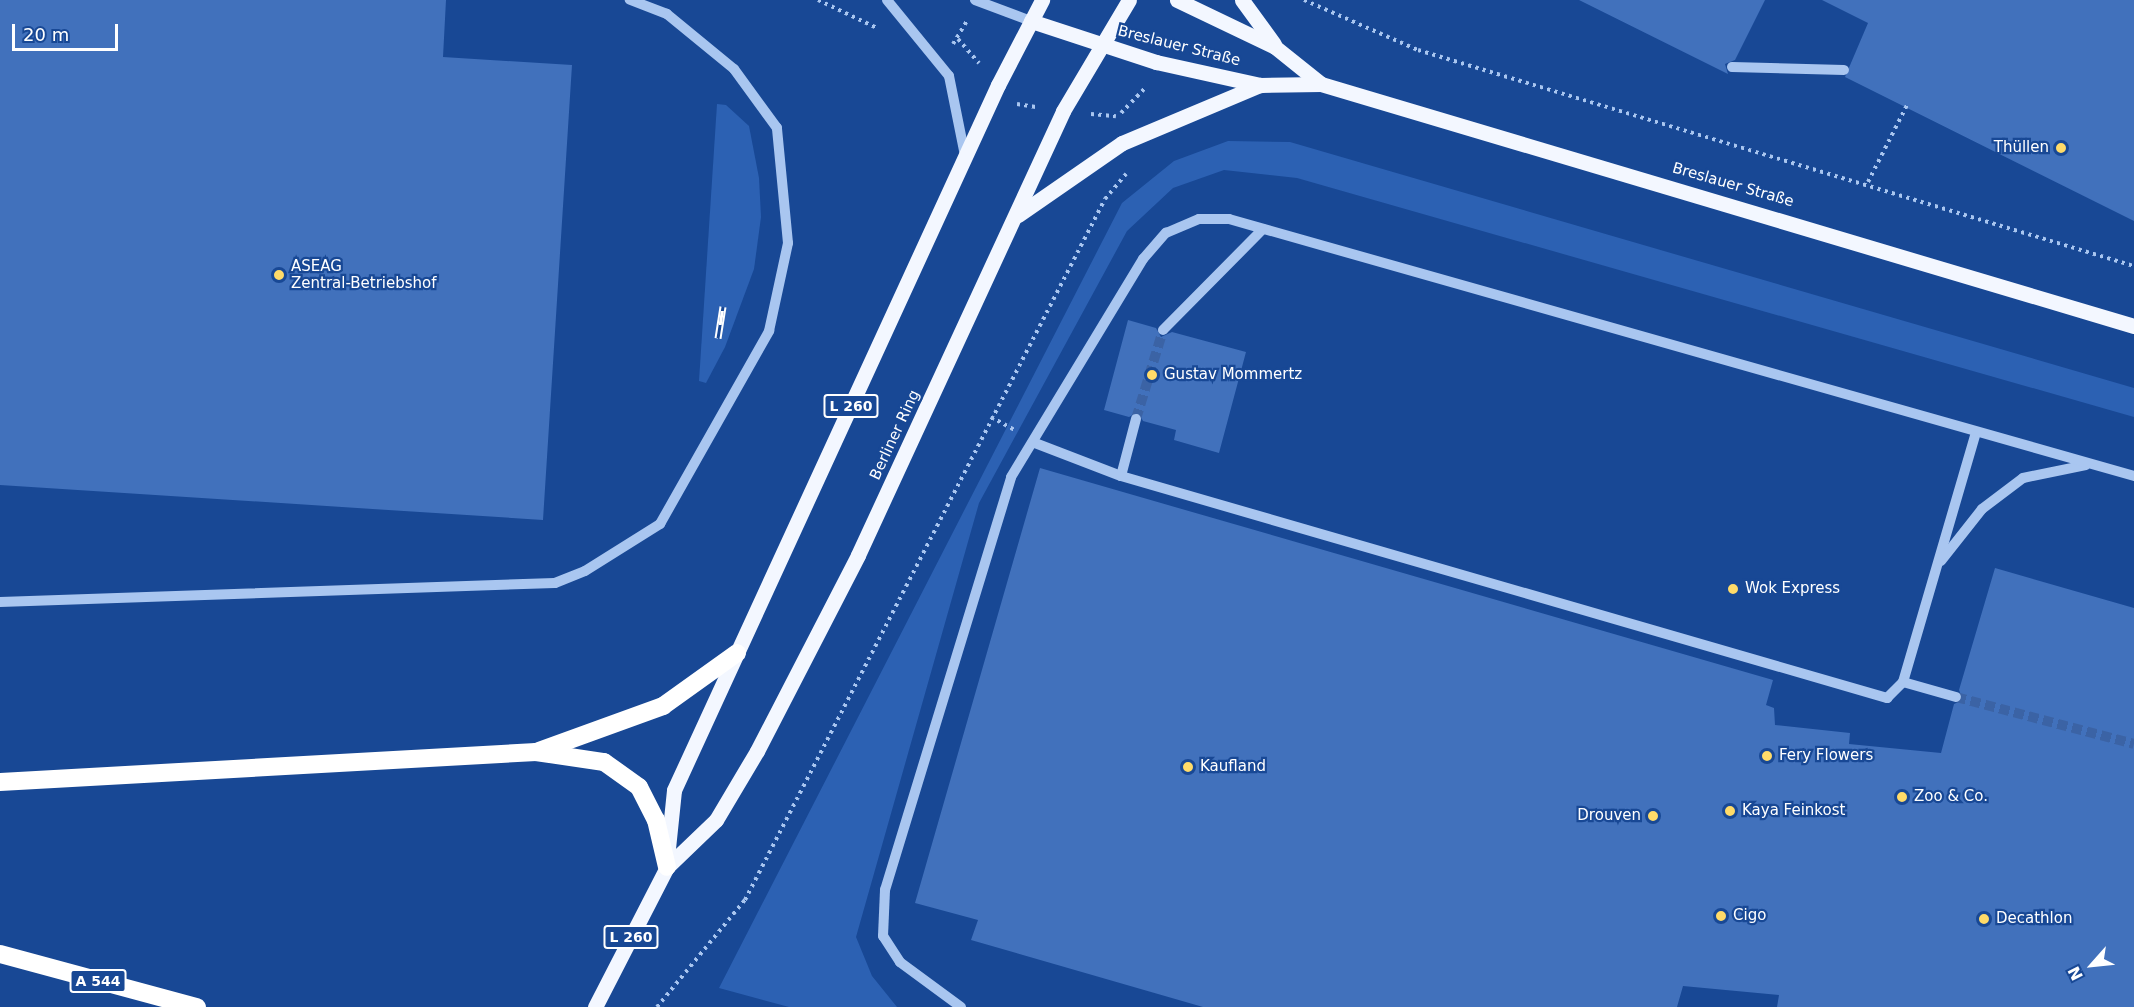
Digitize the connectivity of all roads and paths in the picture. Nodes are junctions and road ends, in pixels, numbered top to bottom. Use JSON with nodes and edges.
{"nodes":[{"id":1,"x":630,"y":0,"type":"edge"},
{"id":2,"x":887,"y":0,"type":"edge"},
{"id":3,"x":976,"y":0,"type":"edge"},
{"id":4,"x":1042,"y":0,"type":"edge"},
{"id":5,"x":1129,"y":0,"type":"edge"},
{"id":6,"x":1178,"y":0,"type":"edge"},
{"id":7,"x":1242,"y":0,"type":"edge"},
{"id":8,"x":1304,"y":0,"type":"edge"},
{"id":9,"x":1031,"y":21,"type":"junction"},
{"id":10,"x":958,"y":39,"type":"junction"},
{"id":11,"x":1101,"y":45,"type":"junction"},
{"id":12,"x":1275,"y":47,"type":"junction"},
{"id":13,"x":938,"y":57,"type":"junction"},
{"id":14,"x":1731,"y":67,"type":"dead end"},
{"id":15,"x":1844,"y":70,"type":"dead end"},
{"id":16,"x":1321,"y":84,"type":"junction"},
{"id":17,"x":998,"y":85,"type":"junction"},
{"id":18,"x":1260,"y":85,"type":"junction"},
{"id":19,"x":1908,"y":103,"type":"dead end"},
{"id":20,"x":1064,"y":111,"type":"junction"},
{"id":21,"x":1118,"y":116,"type":"dead end"},
{"id":22,"x":966,"y":160,"type":"junction"},
{"id":23,"x":1130,"y":171,"type":"dead end"},
{"id":24,"x":1868,"y":183,"type":"junction"},
{"id":25,"x":1018,"y":215,"type":"junction"},
{"id":26,"x":1263,"y":229,"type":"junction"},
{"id":27,"x":2134,"y":266,"type":"edge"},
{"id":28,"x":2134,"y":326,"type":"edge"},
{"id":29,"x":1163,"y":330,"type":"tunnel mouth"},
{"id":30,"x":1136,"y":419,"type":"tunnel mouth"},
{"id":31,"x":1976,"y":432,"type":"junction"},
{"id":32,"x":1035,"y":443,"type":"junction"},
{"id":33,"x":2091,"y":464,"type":"junction"},
{"id":34,"x":1121,"y":476,"type":"junction"},
{"id":35,"x":2134,"y":476,"type":"edge"},
{"id":36,"x":1937,"y":566,"type":"junction"},
{"id":37,"x":0,"y":602,"type":"edge"},
{"id":38,"x":737,"y":653,"type":"junction"},
{"id":39,"x":1903,"y":682,"type":"junction"},
{"id":40,"x":1956,"y":697,"type":"tunnel mouth"},
{"id":41,"x":536,"y":752,"type":"junction"},
{"id":42,"x":0,"y":782,"type":"edge"},
{"id":43,"x":667,"y":867,"type":"junction"},
{"id":44,"x":0,"y":954,"type":"edge"},
{"id":45,"x":197,"y":1007,"type":"edge"},
{"id":46,"x":595,"y":1007,"type":"edge"},
{"id":47,"x":657,"y":1007,"type":"edge"},
{"id":48,"x":961,"y":1007,"type":"edge"}],
"edges":[{"from":1,"to":37,"type":"street"},
{"from":2,"to":13,"type":"street"},
{"from":3,"to":9,"type":"street"},
{"from":3,"to":10,"type":"path"},
{"from":4,"to":9,"type":"main road","name":"Berliner Ring","number":"L 260"},
{"from":5,"to":11,"type":"main road","name":"Berliner Ring","number":"L 260"},
{"from":6,"to":12,"type":"main road","name":"Breslauer Straße"},
{"from":7,"to":12,"type":"main road"},
{"from":8,"to":24,"type":"path"},
{"from":9,"to":11,"type":"main road","name":"Breslauer Straße"},
{"from":9,"to":17,"type":"main road","name":"Berliner Ring","number":"L 260"},
{"from":10,"to":13,"type":"path"},
{"from":10,"to":17,"type":"path"},
{"from":11,"to":18,"type":"main road","name":"Breslauer Straße"},
{"from":11,"to":20,"type":"main road","name":"Berliner Ring","number":"L 260"},
{"from":12,"to":16,"type":"main road","name":"Breslauer Straße"},
{"from":13,"to":22,"type":"street"},
{"from":14,"to":15,"type":"street"},
{"from":16,"to":18,"type":"main road","name":"Breslauer Straße"},
{"from":16,"to":28,"type":"main road","name":"Breslauer Straße"},
{"from":17,"to":20,"type":"path"},
{"from":17,"to":22,"type":"main road","name":"Berliner Ring","number":"L 260"},
{"from":18,"to":25,"type":"main road"},
{"from":19,"to":24,"type":"path"},
{"from":20,"to":21,"type":"path"},
{"from":20,"to":25,"type":"main road","name":"Berliner Ring","number":"L 260"},
{"from":22,"to":38,"type":"main road","name":"Berliner Ring","number":"L 260"},
{"from":23,"to":47,"type":"path"},
{"from":24,"to":27,"type":"path"},
{"from":25,"to":43,"type":"main road","name":"Berliner Ring","number":"L 260"},
{"from":26,"to":29,"type":"street"},
{"from":26,"to":31,"type":"street"},
{"from":26,"to":32,"type":"street"},
{"from":30,"to":34,"type":"street"},
{"from":31,"to":33,"type":"street"},
{"from":31,"to":36,"type":"street"},
{"from":32,"to":34,"type":"street"},
{"from":32,"to":48,"type":"street"},
{"from":33,"to":35,"type":"street"},
{"from":33,"to":36,"type":"street"},
{"from":34,"to":39,"type":"street"},
{"from":36,"to":39,"type":"street"},
{"from":38,"to":41,"type":"highway"},
{"from":38,"to":43,"type":"main road","name":"Berliner Ring","number":"L 260"},
{"from":39,"to":40,"type":"street"},
{"from":41,"to":42,"type":"highway"},
{"from":41,"to":43,"type":"highway"},
{"from":43,"to":46,"type":"main road","name":"Berliner Ring","number":"L 260"},
{"from":44,"to":45,"type":"highway","number":"A 544"}]}
